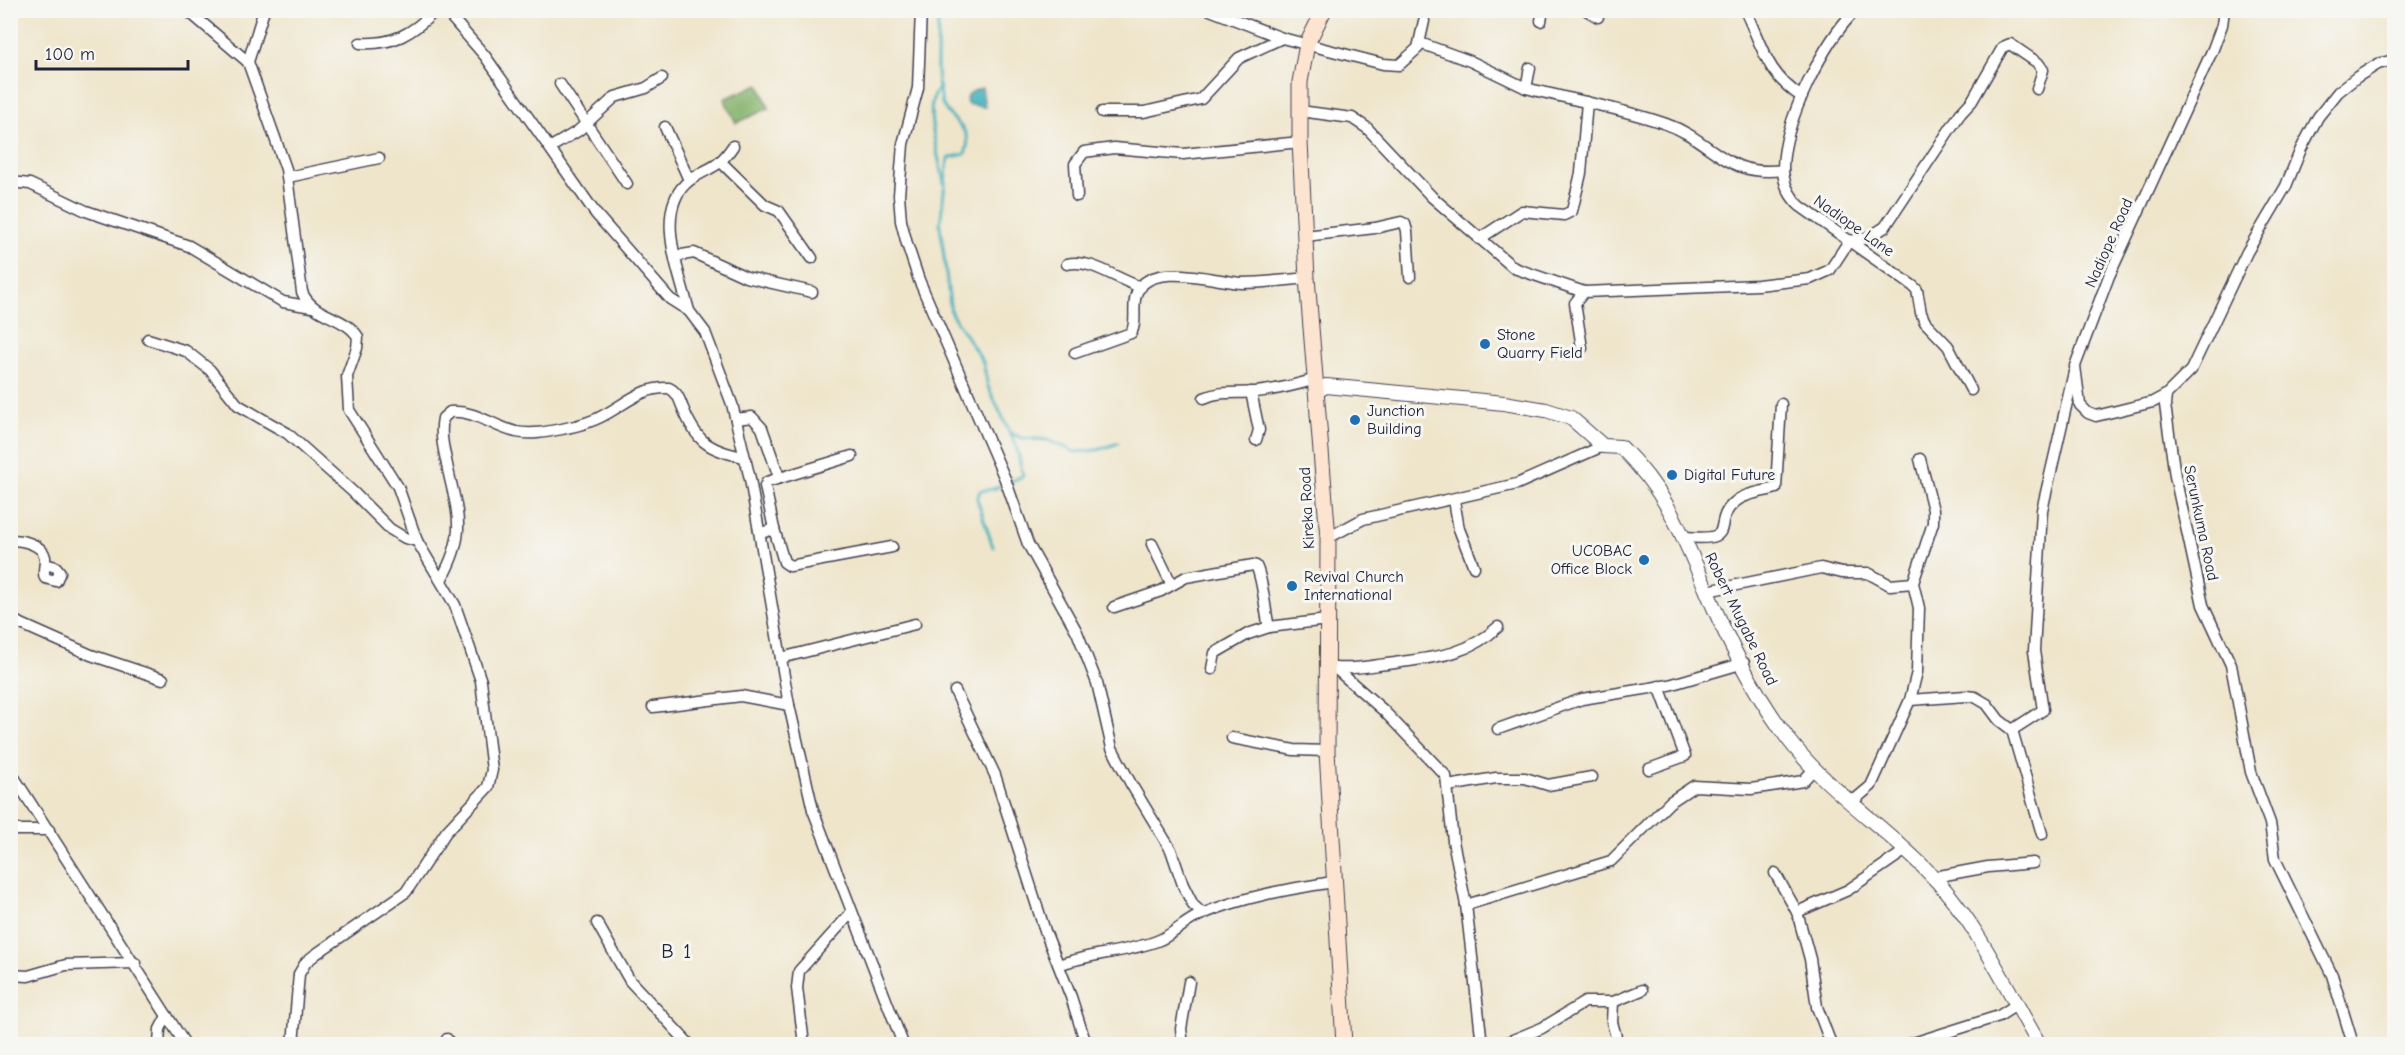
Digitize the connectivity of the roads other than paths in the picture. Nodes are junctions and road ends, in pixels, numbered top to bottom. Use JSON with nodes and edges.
{"nodes":[{"id":1,"x":188,"y":10,"type":"edge"},
{"id":2,"x":264,"y":10,"type":"edge"},
{"id":3,"x":436,"y":10,"type":"edge"},
{"id":4,"x":445,"y":10,"type":"edge"},
{"id":5,"x":921,"y":10,"type":"edge"},
{"id":6,"x":1210,"y":10,"type":"edge"},
{"id":7,"x":1324,"y":10,"type":"edge"},
{"id":8,"x":1586,"y":10,"type":"edge"},
{"id":9,"x":1745,"y":10,"type":"edge"},
{"id":10,"x":1856,"y":10,"type":"edge"},
{"id":11,"x":2224,"y":10,"type":"edge"},
{"id":12,"x":2386,"y":10,"type":"edge"},
{"id":13,"x":2394,"y":16,"type":"edge"},
{"id":14,"x":1598,"y":17,"type":"dead end"},
{"id":15,"x":1424,"y":21,"type":"dead end"},
{"id":16,"x":1282,"y":38,"type":"junction"},
{"id":17,"x":360,"y":43,"type":"dead end"},
{"id":18,"x":1420,"y":43,"type":"junction"},
{"id":19,"x":1307,"y":44,"type":"junction"},
{"id":20,"x":2394,"y":60,"type":"edge"},
{"id":21,"x":248,"y":62,"type":"junction"},
{"id":22,"x":1530,"y":68,"type":"dead end"},
{"id":23,"x":662,"y":78,"type":"dead end"},
{"id":24,"x":560,"y":84,"type":"dead end"},
{"id":25,"x":1526,"y":88,"type":"junction"},
{"id":26,"x":2037,"y":89,"type":"dead end"},
{"id":27,"x":1802,"y":97,"type":"junction"},
{"id":28,"x":1587,"y":102,"type":"junction"},
{"id":29,"x":1300,"y":111,"type":"junction"},
{"id":30,"x":1102,"y":112,"type":"dead end"},
{"id":31,"x":586,"y":124,"type":"junction"},
{"id":32,"x":665,"y":127,"type":"dead end"},
{"id":33,"x":1300,"y":142,"type":"junction"},
{"id":34,"x":733,"y":146,"type":"dead end"},
{"id":35,"x":551,"y":147,"type":"junction"},
{"id":36,"x":379,"y":158,"type":"dead end"},
{"id":37,"x":722,"y":163,"type":"junction"},
{"id":38,"x":1783,"y":170,"type":"junction"},
{"id":39,"x":288,"y":177,"type":"junction"},
{"id":40,"x":689,"y":180,"type":"junction"},
{"id":41,"x":10,"y":182,"type":"edge"},
{"id":42,"x":627,"y":184,"type":"dead end"},
{"id":43,"x":1077,"y":196,"type":"dead end"},
{"id":44,"x":1305,"y":236,"type":"junction"},
{"id":45,"x":1479,"y":239,"type":"junction"},
{"id":46,"x":1849,"y":241,"type":"junction"},
{"id":47,"x":676,"y":256,"type":"junction"},
{"id":48,"x":812,"y":258,"type":"dead end"},
{"id":49,"x":1067,"y":264,"type":"dead end"},
{"id":50,"x":1410,"y":277,"type":"dead end"},
{"id":51,"x":1307,"y":278,"type":"junction"},
{"id":52,"x":1141,"y":287,"type":"junction"},
{"id":53,"x":812,"y":292,"type":"dead end"},
{"id":54,"x":1584,"y":292,"type":"junction"},
{"id":55,"x":312,"y":307,"type":"junction"},
{"id":56,"x":689,"y":311,"type":"junction"},
{"id":57,"x":148,"y":339,"type":"dead end"},
{"id":58,"x":1582,"y":348,"type":"dead end"},
{"id":59,"x":1075,"y":353,"type":"dead end"},
{"id":60,"x":2075,"y":366,"type":"junction"},
{"id":61,"x":1316,"y":385,"type":"junction"},
{"id":62,"x":1971,"y":390,"type":"dead end"},
{"id":63,"x":1251,"y":392,"type":"junction"},
{"id":64,"x":2166,"y":395,"type":"junction"},
{"id":65,"x":1204,"y":398,"type":"dead end"},
{"id":66,"x":1781,"y":404,"type":"dead end"},
{"id":67,"x":736,"y":419,"type":"junction"},
{"id":68,"x":1256,"y":440,"type":"dead end"},
{"id":69,"x":1603,"y":446,"type":"junction"},
{"id":70,"x":852,"y":456,"type":"dead end"},
{"id":71,"x":744,"y":457,"type":"junction"},
{"id":72,"x":1920,"y":459,"type":"dead end"},
{"id":73,"x":779,"y":477,"type":"junction"},
{"id":74,"x":1454,"y":500,"type":"junction"},
{"id":75,"x":774,"y":529,"type":"junction"},
{"id":76,"x":761,"y":533,"type":"junction"},
{"id":77,"x":1685,"y":537,"type":"junction"},
{"id":78,"x":1328,"y":538,"type":"junction"},
{"id":79,"x":10,"y":540,"type":"edge"},
{"id":80,"x":417,"y":541,"type":"junction"},
{"id":81,"x":1152,"y":544,"type":"dead end"},
{"id":82,"x":892,"y":548,"type":"dead end"},
{"id":83,"x":45,"y":564,"type":"dead end"},
{"id":84,"x":1474,"y":567,"type":"dead end"},
{"id":85,"x":442,"y":578,"type":"junction"},
{"id":86,"x":1913,"y":583,"type":"junction"},
{"id":87,"x":1171,"y":584,"type":"junction"},
{"id":88,"x":1707,"y":591,"type":"junction"},
{"id":89,"x":1114,"y":607,"type":"dead end"},
{"id":90,"x":10,"y":619,"type":"edge"},
{"id":91,"x":1327,"y":620,"type":"junction"},
{"id":92,"x":915,"y":624,"type":"dead end"},
{"id":93,"x":1269,"y":627,"type":"junction"},
{"id":94,"x":1498,"y":627,"type":"dead end"},
{"id":95,"x":781,"y":658,"type":"junction"},
{"id":96,"x":1744,"y":663,"type":"junction"},
{"id":97,"x":1331,"y":666,"type":"junction"},
{"id":98,"x":1212,"y":669,"type":"dead end"},
{"id":99,"x":163,"y":679,"type":"dead end"},
{"id":100,"x":1659,"y":686,"type":"junction"},
{"id":101,"x":955,"y":691,"type":"dead end"},
{"id":102,"x":1910,"y":700,"type":"junction"},
{"id":103,"x":789,"y":705,"type":"junction"},
{"id":104,"x":653,"y":707,"type":"dead end"},
{"id":105,"x":1498,"y":729,"type":"dead end"},
{"id":106,"x":2012,"y":730,"type":"junction"},
{"id":107,"x":1232,"y":738,"type":"dead end"},
{"id":108,"x":1327,"y":751,"type":"junction"},
{"id":109,"x":1649,"y":769,"type":"dead end"},
{"id":110,"x":1813,"y":770,"type":"junction"},
{"id":111,"x":10,"y":771,"type":"edge"},
{"id":112,"x":1592,"y":777,"type":"dead end"},
{"id":113,"x":1448,"y":786,"type":"junction"},
{"id":114,"x":1852,"y":802,"type":"junction"},
{"id":115,"x":10,"y":830,"type":"edge"},
{"id":116,"x":49,"y":830,"type":"junction"},
{"id":117,"x":2042,"y":834,"type":"dead end"},
{"id":118,"x":1905,"y":850,"type":"junction"},
{"id":119,"x":2033,"y":863,"type":"dead end"},
{"id":120,"x":1775,"y":873,"type":"dead end"},
{"id":121,"x":1934,"y":877,"type":"junction"},
{"id":122,"x":1333,"y":882,"type":"junction"},
{"id":123,"x":1466,"y":905,"type":"junction"},
{"id":124,"x":1797,"y":912,"type":"junction"},
{"id":125,"x":851,"y":913,"type":"junction"},
{"id":126,"x":1203,"y":914,"type":"junction"},
{"id":127,"x":597,"y":923,"type":"dead end"},
{"id":128,"x":135,"y":963,"type":"junction"},
{"id":129,"x":1059,"y":965,"type":"junction"},
{"id":130,"x":10,"y":975,"type":"edge"},
{"id":131,"x":1189,"y":982,"type":"dead end"},
{"id":132,"x":1642,"y":990,"type":"dead end"},
{"id":133,"x":1613,"y":1002,"type":"junction"},
{"id":134,"x":2016,"y":1005,"type":"junction"},
{"id":135,"x":166,"y":1016,"type":"junction"},
{"id":136,"x":159,"y":1044,"type":"edge"},
{"id":137,"x":184,"y":1044,"type":"edge"},
{"id":138,"x":293,"y":1044,"type":"edge"},
{"id":139,"x":689,"y":1044,"type":"edge"},
{"id":140,"x":804,"y":1044,"type":"edge"},
{"id":141,"x":903,"y":1044,"type":"edge"},
{"id":142,"x":1086,"y":1044,"type":"edge"},
{"id":143,"x":1183,"y":1044,"type":"edge"},
{"id":144,"x":1344,"y":1044,"type":"edge"},
{"id":145,"x":1482,"y":1044,"type":"edge"},
{"id":146,"x":1503,"y":1044,"type":"edge"},
{"id":147,"x":1618,"y":1044,"type":"edge"},
{"id":148,"x":1831,"y":1044,"type":"edge"},
{"id":149,"x":1910,"y":1044,"type":"edge"},
{"id":150,"x":2039,"y":1044,"type":"edge"},
{"id":151,"x":2353,"y":1044,"type":"edge"}],
"edges":[{"from":1,"to":21,"type":"street"},
{"from":2,"to":21,"type":"street"},
{"from":3,"to":17,"type":"street"},
{"from":4,"to":35,"type":"street"},
{"from":5,"to":126,"type":"street"},
{"from":6,"to":16,"type":"street"},
{"from":7,"to":19,"type":"main road","name":"Kireka Road"},
{"from":8,"to":14,"type":"street"},
{"from":9,"to":27,"type":"street"},
{"from":10,"to":27,"type":"street","name":"Nadiope Lane"},
{"from":11,"to":60,"type":"street","name":"Nadiope Road"},
{"from":12,"to":13,"type":"street"},
{"from":15,"to":18,"type":"street"},
{"from":16,"to":19,"type":"street"},
{"from":16,"to":30,"type":"street"},
{"from":18,"to":19,"type":"street"},
{"from":18,"to":25,"type":"street"},
{"from":19,"to":29,"type":"main road","name":"Kireka Road"},
{"from":20,"to":64,"type":"street"},
{"from":21,"to":39,"type":"street"},
{"from":22,"to":25,"type":"street"},
{"from":23,"to":31,"type":"street"},
{"from":24,"to":31,"type":"street"},
{"from":25,"to":28,"type":"street"},
{"from":26,"to":46,"type":"street"},
{"from":27,"to":38,"type":"street","name":"Nadiope Lane"},
{"from":28,"to":38,"type":"street"},
{"from":28,"to":45,"type":"street"},
{"from":29,"to":33,"type":"main road","name":"Kireka Road"},
{"from":29,"to":45,"type":"street"},
{"from":31,"to":35,"type":"street"},
{"from":31,"to":42,"type":"street"},
{"from":32,"to":40,"type":"street"},
{"from":33,"to":43,"type":"street"},
{"from":33,"to":44,"type":"main road","name":"Kireka Road"},
{"from":34,"to":37,"type":"street"},
{"from":35,"to":56,"type":"street"},
{"from":36,"to":39,"type":"street"},
{"from":37,"to":40,"type":"street"},
{"from":37,"to":48,"type":"street"},
{"from":38,"to":46,"type":"street","name":"Nadiope Lane"},
{"from":39,"to":55,"type":"street"},
{"from":40,"to":47,"type":"street"},
{"from":41,"to":55,"type":"street"},
{"from":44,"to":50,"type":"street"},
{"from":44,"to":51,"type":"main road","name":"Kireka Road"},
{"from":45,"to":54,"type":"street"},
{"from":46,"to":54,"type":"street"},
{"from":46,"to":62,"type":"street","name":"Nadiope Lane"},
{"from":47,"to":53,"type":"street"},
{"from":47,"to":56,"type":"street"},
{"from":49,"to":52,"type":"street"},
{"from":51,"to":52,"type":"street"},
{"from":51,"to":61,"type":"main road","name":"Kireka Road"},
{"from":52,"to":59,"type":"street"},
{"from":54,"to":58,"type":"street"},
{"from":55,"to":80,"type":"street"},
{"from":56,"to":67,"type":"street"},
{"from":57,"to":80,"type":"street"},
{"from":60,"to":64,"type":"street","name":"Nadiope Road"},
{"from":60,"to":106,"type":"street"},
{"from":61,"to":63,"type":"street"},
{"from":61,"to":69,"type":"street","name":"Robert Mugabe Road"},
{"from":61,"to":78,"type":"main road","name":"Kireka Road"},
{"from":63,"to":65,"type":"street"},
{"from":63,"to":68,"type":"street"},
{"from":64,"to":151,"type":"street","name":"Serunkuma Road"},
{"from":66,"to":77,"type":"street"},
{"from":67,"to":71,"type":"street"},
{"from":67,"to":73,"type":"street"},
{"from":69,"to":74,"type":"street"},
{"from":69,"to":77,"type":"street","name":"Robert Mugabe Road"},
{"from":70,"to":73,"type":"street"},
{"from":71,"to":76,"type":"street"},
{"from":71,"to":85,"type":"street"},
{"from":72,"to":86,"type":"street"},
{"from":73,"to":75,"type":"street"},
{"from":74,"to":78,"type":"street"},
{"from":74,"to":84,"type":"street"},
{"from":75,"to":76,"type":"street"},
{"from":75,"to":82,"type":"street"},
{"from":76,"to":95,"type":"street"},
{"from":77,"to":88,"type":"street","name":"Robert Mugabe Road"},
{"from":78,"to":91,"type":"main road","name":"Kireka Road"},
{"from":79,"to":83,"type":"street"},
{"from":80,"to":85,"type":"street"},
{"from":81,"to":87,"type":"street"},
{"from":85,"to":138,"type":"street"},
{"from":86,"to":88,"type":"street"},
{"from":86,"to":102,"type":"street"},
{"from":87,"to":89,"type":"street"},
{"from":87,"to":93,"type":"street"},
{"from":88,"to":96,"type":"street","name":"Robert Mugabe Road"},
{"from":90,"to":99,"type":"street"},
{"from":91,"to":93,"type":"street"},
{"from":91,"to":97,"type":"main road","name":"Kireka Road"},
{"from":92,"to":95,"type":"street"},
{"from":93,"to":98,"type":"street"},
{"from":94,"to":97,"type":"street"},
{"from":95,"to":103,"type":"street"},
{"from":96,"to":100,"type":"street"},
{"from":96,"to":110,"type":"street","name":"Robert Mugabe Road"},
{"from":97,"to":108,"type":"main road","name":"Kireka Road"},
{"from":97,"to":113,"type":"street"},
{"from":100,"to":105,"type":"street"},
{"from":100,"to":109,"type":"street"},
{"from":101,"to":129,"type":"street"},
{"from":102,"to":106,"type":"street"},
{"from":102,"to":114,"type":"street"},
{"from":103,"to":104,"type":"street"},
{"from":103,"to":125,"type":"street"},
{"from":106,"to":117,"type":"street"},
{"from":107,"to":108,"type":"street"},
{"from":108,"to":122,"type":"main road","name":"Kireka Road"},
{"from":110,"to":114,"type":"street","name":"Robert Mugabe Road"},
{"from":110,"to":123,"type":"street"},
{"from":111,"to":116,"type":"street"},
{"from":112,"to":113,"type":"street"},
{"from":113,"to":123,"type":"street"},
{"from":114,"to":118,"type":"street","name":"Robert Mugabe Road"},
{"from":115,"to":116,"type":"street"},
{"from":116,"to":128,"type":"street"},
{"from":118,"to":121,"type":"street","name":"Robert Mugabe Road"},
{"from":118,"to":124,"type":"street"},
{"from":119,"to":121,"type":"street"},
{"from":120,"to":124,"type":"street"},
{"from":121,"to":134,"type":"street","name":"Robert Mugabe Road"},
{"from":122,"to":126,"type":"street"},
{"from":122,"to":144,"type":"main road","name":"Kireka Road"},
{"from":123,"to":145,"type":"street"},
{"from":124,"to":148,"type":"street"},
{"from":125,"to":140,"type":"street"},
{"from":125,"to":141,"type":"street"},
{"from":126,"to":129,"type":"street"},
{"from":127,"to":139,"type":"street"},
{"from":128,"to":130,"type":"street"},
{"from":128,"to":135,"type":"street"},
{"from":129,"to":142,"type":"street"},
{"from":131,"to":143,"type":"street"},
{"from":132,"to":133,"type":"street"},
{"from":133,"to":146,"type":"street"},
{"from":133,"to":147,"type":"street"},
{"from":134,"to":149,"type":"street"},
{"from":134,"to":150,"type":"street","name":"Robert Mugabe Road"},
{"from":135,"to":136,"type":"street"},
{"from":135,"to":137,"type":"street"}]}
